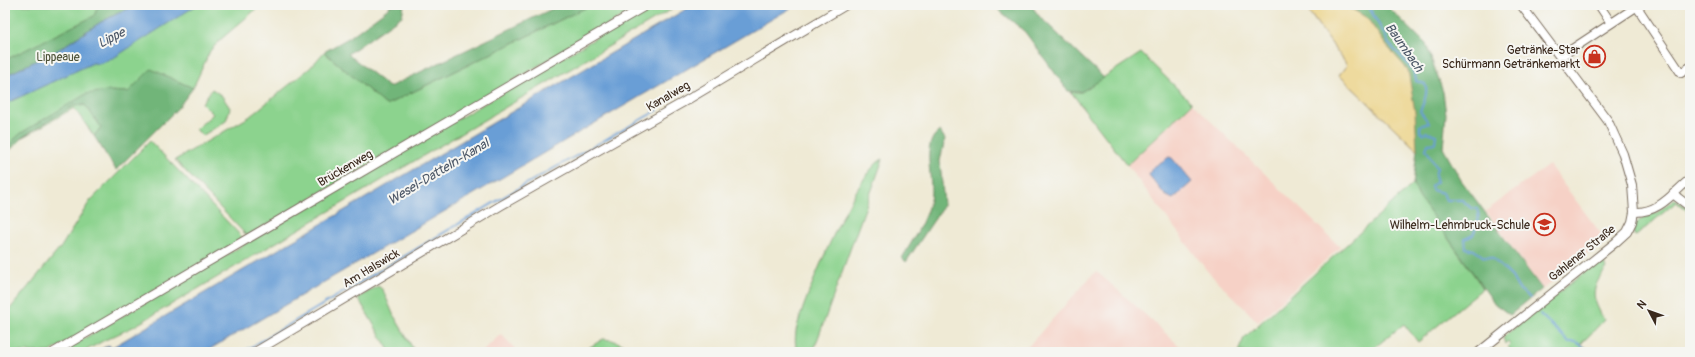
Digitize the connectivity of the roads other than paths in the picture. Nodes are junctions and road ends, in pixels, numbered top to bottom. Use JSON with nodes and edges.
{"nodes":[{"id":1,"x":648,"y":5,"type":"edge"},
{"id":2,"x":846,"y":5,"type":"edge"},
{"id":3,"x":1521,"y":5,"type":"edge"},
{"id":4,"x":1599,"y":5,"type":"edge"},
{"id":5,"x":1638,"y":6,"type":"edge"},
{"id":6,"x":1611,"y":23,"type":"junction"},
{"id":7,"x":1560,"y":57,"type":"junction"},
{"id":8,"x":1690,"y":67,"type":"edge"},
{"id":9,"x":1690,"y":179,"type":"edge"},
{"id":10,"x":1673,"y":194,"type":"junction"},
{"id":11,"x":500,"y":206,"type":"joint"},
{"id":12,"x":1690,"y":208,"type":"edge"},
{"id":13,"x":1634,"y":212,"type":"junction"},
{"id":14,"x":54,"y":352,"type":"edge"},
{"id":15,"x":255,"y":352,"type":"edge"},
{"id":16,"x":1479,"y":352,"type":"edge"}],
"edges":[{"from":1,"to":14,"type":"street","name":"Brückenweg"},
{"from":2,"to":11,"type":"street","name":"Kanalweg"},
{"from":3,"to":7,"type":"street","name":"Gahlener Straße"},
{"from":4,"to":6,"type":"street"},
{"from":5,"to":6,"type":"street"},
{"from":5,"to":8,"type":"street"},
{"from":6,"to":7,"type":"street"},
{"from":7,"to":13,"type":"street","name":"Gahlener Straße"},
{"from":9,"to":10,"type":"street"},
{"from":10,"to":12,"type":"street"},
{"from":10,"to":13,"type":"street"},
{"from":11,"to":15,"type":"street","name":"Am Halswick"},
{"from":13,"to":16,"type":"street","name":"Gahlener Straße"}]}
